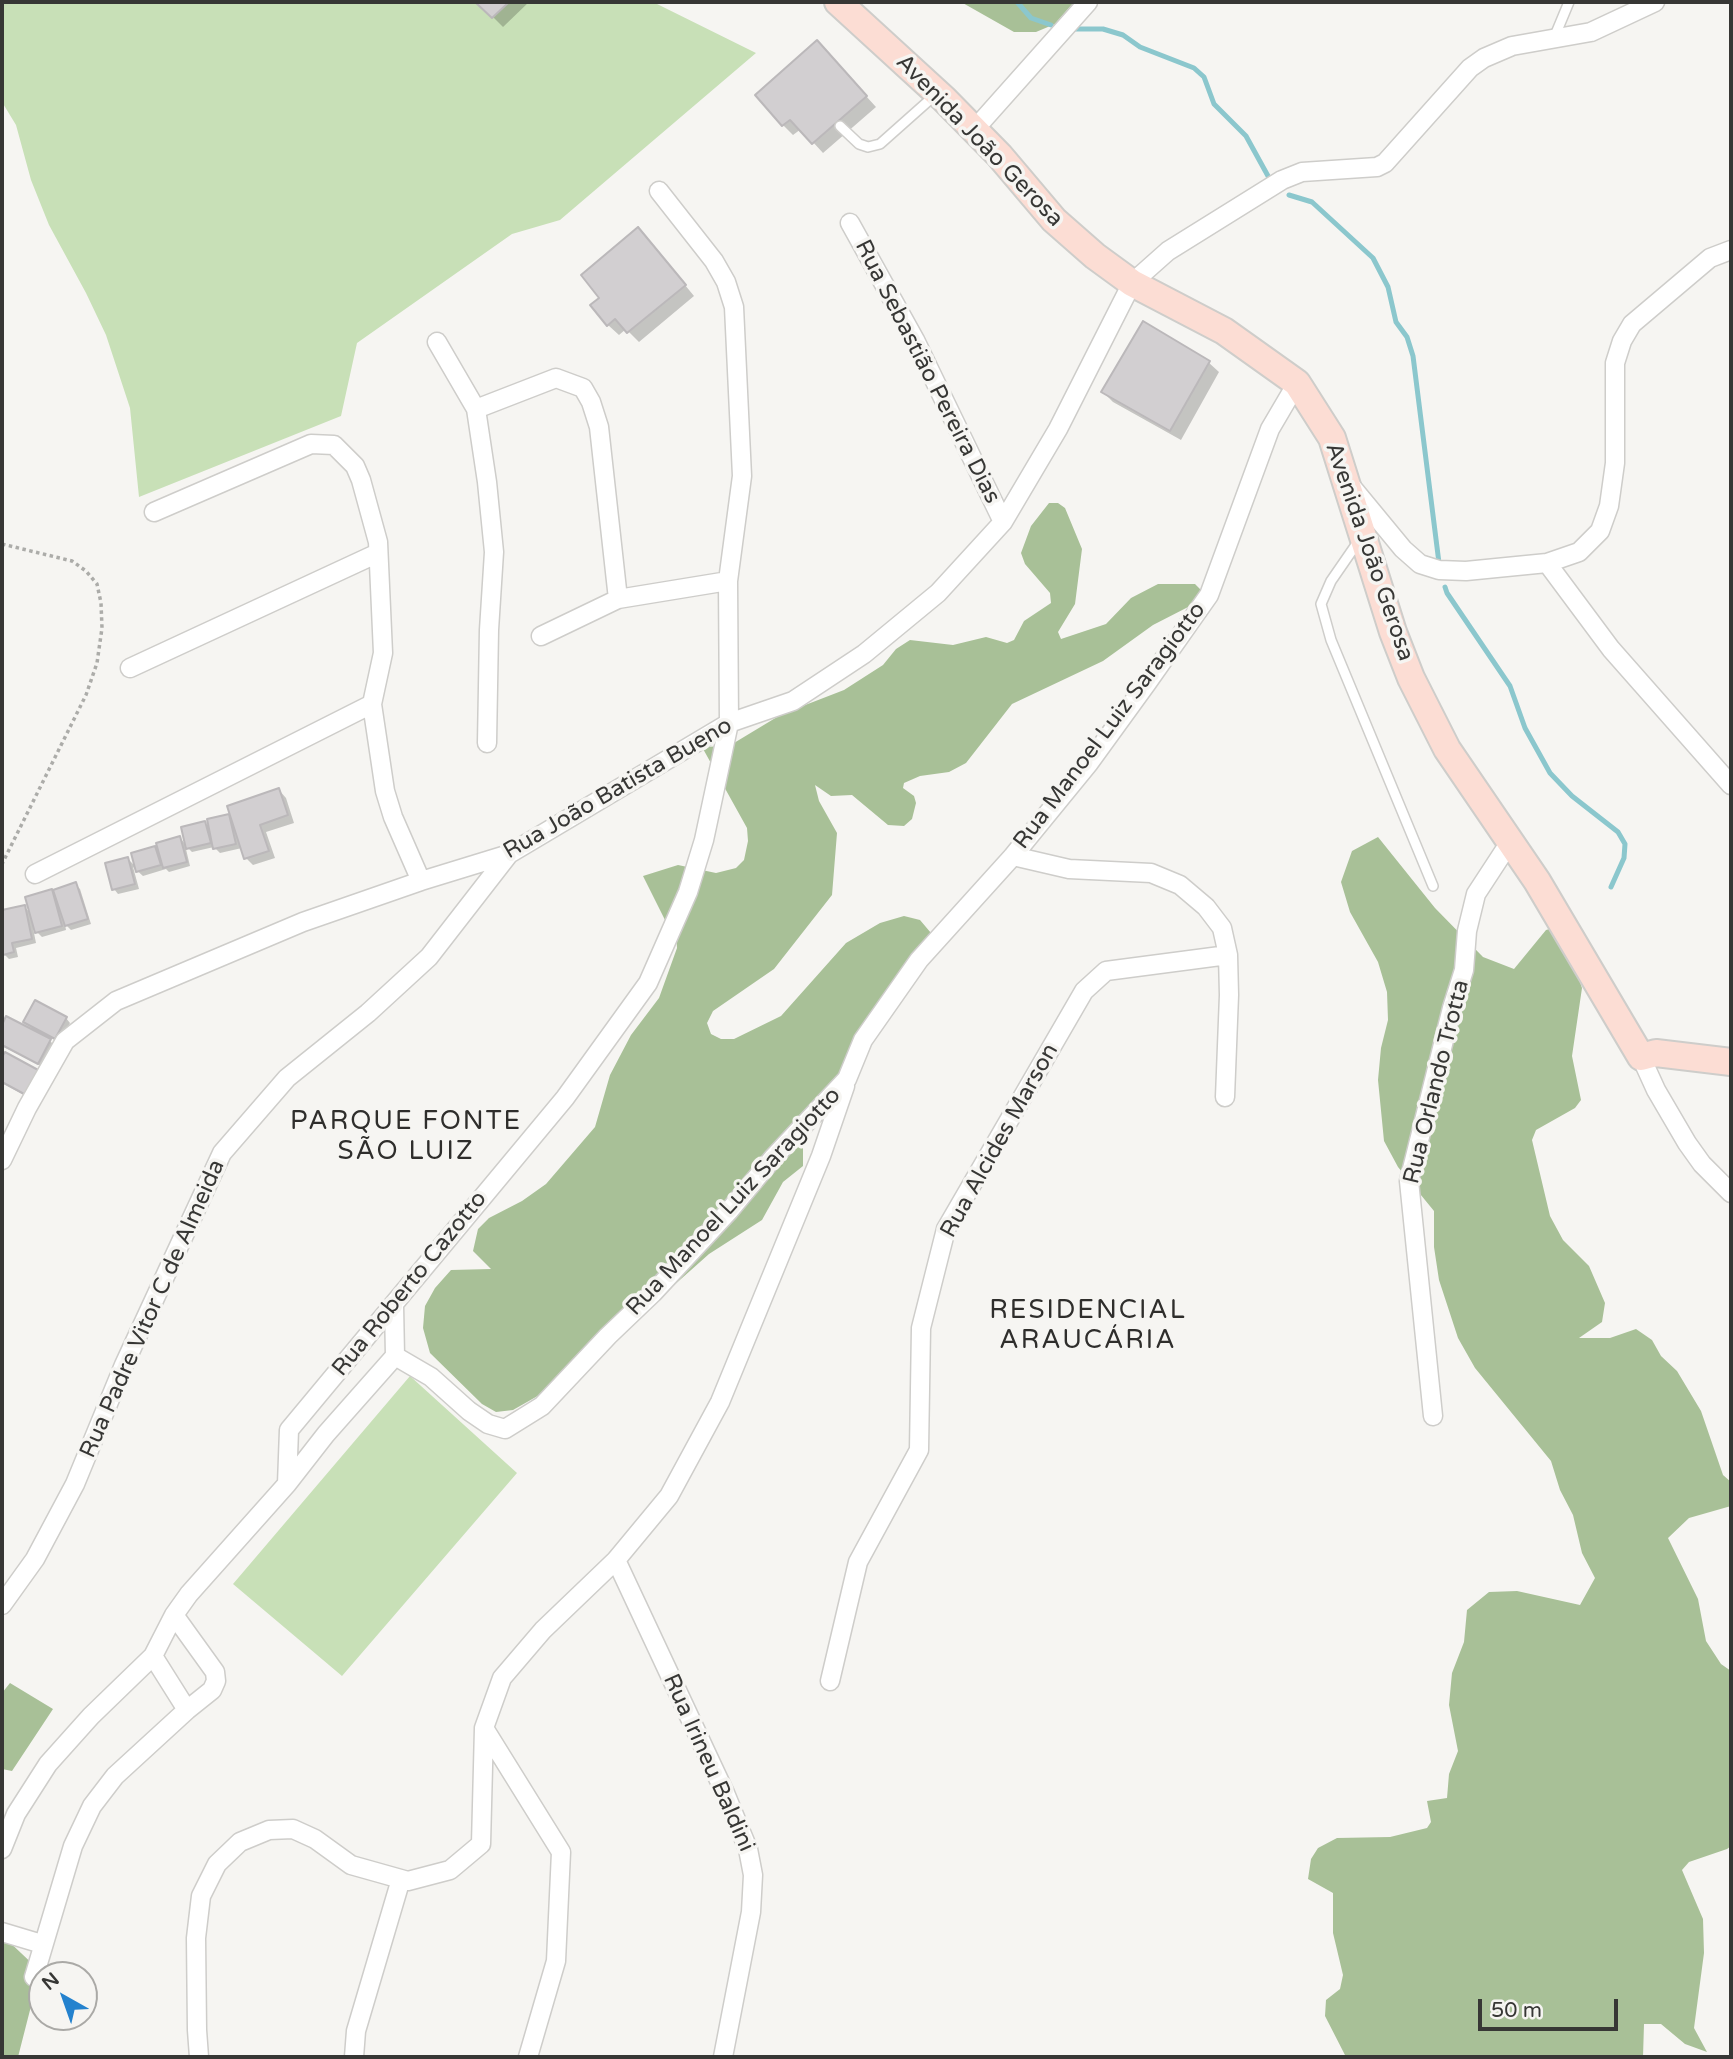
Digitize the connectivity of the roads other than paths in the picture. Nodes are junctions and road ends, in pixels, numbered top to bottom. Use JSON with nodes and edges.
{"nodes":[{"id":1,"x":838,"y":2,"type":"edge"},
{"id":2,"x":1088,"y":2,"type":"edge"},
{"id":3,"x":1569,"y":2,"type":"edge"},
{"id":4,"x":1655,"y":2,"type":"edge"},
{"id":5,"x":1554,"y":38,"type":"junction"},
{"id":6,"x":938,"y":93,"type":"junction"},
{"id":7,"x":840,"y":126,"type":"dead end"},
{"id":8,"x":974,"y":130,"type":"junction"},
{"id":9,"x":659,"y":191,"type":"dead end"},
{"id":10,"x":850,"y":223,"type":"dead end"},
{"id":11,"x":1731,"y":250,"type":"edge"},
{"id":12,"x":1132,"y":283,"type":"junction"},
{"id":13,"x":437,"y":342,"type":"dead end"},
{"id":14,"x":1297,"y":383,"type":"junction"},
{"id":15,"x":476,"y":410,"type":"junction"},
{"id":16,"x":1345,"y":478,"type":"junction"},
{"id":17,"x":154,"y":512,"type":"dead end"},
{"id":18,"x":1003,"y":522,"type":"junction"},
{"id":19,"x":1363,"y":536,"type":"junction"},
{"id":20,"x":379,"y":553,"type":"junction"},
{"id":21,"x":1547,"y":563,"type":"junction"},
{"id":22,"x":728,"y":581,"type":"junction"},
{"id":23,"x":618,"y":599,"type":"junction"},
{"id":24,"x":541,"y":636,"type":"dead end"},
{"id":25,"x":130,"y":667,"type":"dead end"},
{"id":26,"x":372,"y":704,"type":"junction"},
{"id":27,"x":729,"y":723,"type":"junction"},
{"id":28,"x":487,"y":743,"type":"dead end"},
{"id":29,"x":1731,"y":785,"type":"edge"},
{"id":30,"x":1510,"y":842,"type":"junction"},
{"id":31,"x":509,"y":855,"type":"junction"},
{"id":32,"x":1013,"y":856,"type":"junction"},
{"id":33,"x":36,"y":874,"type":"dead end"},
{"id":34,"x":421,"y":881,"type":"junction"},
{"id":35,"x":1433,"y":887,"type":"dead end"},
{"id":36,"x":1227,"y":955,"type":"junction"},
{"id":37,"x":1641,"y":1057,"type":"junction"},
{"id":38,"x":1731,"y":1062,"type":"edge"},
{"id":39,"x":847,"y":1079,"type":"junction"},
{"id":40,"x":1225,"y":1097,"type":"dead end"},
{"id":41,"x":2,"y":1160,"type":"edge"},
{"id":42,"x":1731,"y":1193,"type":"edge"},
{"id":43,"x":394,"y":1305,"type":"junction"},
{"id":44,"x":395,"y":1356,"type":"junction"},
{"id":45,"x":1433,"y":1416,"type":"dead end"},
{"id":46,"x":287,"y":1485,"type":"junction"},
{"id":47,"x":616,"y":1560,"type":"junction"},
{"id":48,"x":2,"y":1605,"type":"edge"},
{"id":49,"x":174,"y":1615,"type":"junction"},
{"id":50,"x":153,"y":1656,"type":"junction"},
{"id":51,"x":830,"y":1681,"type":"dead end"},
{"id":52,"x":187,"y":1710,"type":"junction"},
{"id":53,"x":484,"y":1728,"type":"junction"},
{"id":54,"x":2,"y":1849,"type":"edge"},
{"id":55,"x":401,"y":1880,"type":"junction"},
{"id":56,"x":2,"y":1932,"type":"edge"},
{"id":57,"x":42,"y":1944,"type":"junction"},
{"id":58,"x":38,"y":1961,"type":"edge"},
{"id":59,"x":199,"y":2057,"type":"edge"},
{"id":60,"x":354,"y":2057,"type":"edge"},
{"id":61,"x":528,"y":2057,"type":"edge"},
{"id":62,"x":723,"y":2057,"type":"edge"}],
"edges":[{"from":1,"to":6,"type":"main road","name":"Avenida João Gerosa"},
{"from":2,"to":8,"type":"street"},
{"from":3,"to":5,"type":"lane"},
{"from":4,"to":5,"type":"street"},
{"from":5,"to":12,"type":"street"},
{"from":6,"to":7,"type":"lane"},
{"from":6,"to":8,"type":"main road","name":"Avenida João Gerosa"},
{"from":8,"to":12,"type":"main road","name":"Avenida João Gerosa"},
{"from":9,"to":22,"type":"street","name":"Rua Roberto Cazotto"},
{"from":10,"to":18,"type":"street","name":"Rua Sebastião Pereira Dias"},
{"from":11,"to":21,"type":"street"},
{"from":12,"to":14,"type":"main road","name":"Avenida João Gerosa"},
{"from":12,"to":18,"type":"street","name":"Rua João Batista Bueno"},
{"from":13,"to":15,"type":"street"},
{"from":14,"to":16,"type":"main road","name":"Avenida João Gerosa"},
{"from":14,"to":32,"type":"street","name":"Rua Manoel Luiz Saragiotto"},
{"from":15,"to":23,"type":"street"},
{"from":15,"to":28,"type":"street"},
{"from":16,"to":19,"type":"main road","name":"Avenida João Gerosa"},
{"from":16,"to":21,"type":"street"},
{"from":17,"to":20,"type":"street"},
{"from":18,"to":27,"type":"street","name":"Rua João Batista Bueno"},
{"from":19,"to":30,"type":"main road","name":"Avenida João Gerosa"},
{"from":19,"to":35,"type":"lane"},
{"from":20,"to":25,"type":"street"},
{"from":20,"to":26,"type":"street"},
{"from":21,"to":29,"type":"street"},
{"from":22,"to":23,"type":"street"},
{"from":22,"to":27,"type":"street","name":"Rua Roberto Cazotto"},
{"from":23,"to":24,"type":"street"},
{"from":26,"to":33,"type":"street"},
{"from":26,"to":34,"type":"street"},
{"from":27,"to":31,"type":"street","name":"Rua João Batista Bueno"},
{"from":27,"to":43,"type":"street","name":"Rua Roberto Cazotto"},
{"from":30,"to":37,"type":"main road","name":"Avenida João Gerosa"},
{"from":30,"to":45,"type":"street","name":"Rua Orlando Trotta"},
{"from":31,"to":34,"type":"street","name":"Rua João Batista Bueno"},
{"from":31,"to":48,"type":"street","name":"Rua Padre Vitor C de Almeida"},
{"from":32,"to":36,"type":"street"},
{"from":32,"to":39,"type":"street","name":"Rua Manoel Luiz Saragiotto"},
{"from":34,"to":41,"type":"street","name":"Rua João Batista Bueno"},
{"from":36,"to":40,"type":"street"},
{"from":36,"to":51,"type":"street","name":"Rua Alcides Marson"},
{"from":37,"to":38,"type":"main road"},
{"from":37,"to":42,"type":"street"},
{"from":39,"to":44,"type":"street","name":"Rua Manoel Luiz Saragiotto"},
{"from":39,"to":47,"type":"street"},
{"from":43,"to":44,"type":"street"},
{"from":43,"to":46,"type":"street","name":"Rua Roberto Cazotto"},
{"from":44,"to":46,"type":"street"},
{"from":46,"to":49,"type":"street"},
{"from":47,"to":53,"type":"street"},
{"from":47,"to":62,"type":"street","name":"Rua Irineu Baldini"},
{"from":49,"to":50,"type":"street"},
{"from":49,"to":52,"type":"street"},
{"from":50,"to":52,"type":"street"},
{"from":50,"to":54,"type":"street"},
{"from":52,"to":57,"type":"street"},
{"from":53,"to":55,"type":"street"},
{"from":53,"to":61,"type":"street"},
{"from":55,"to":59,"type":"street"},
{"from":55,"to":60,"type":"street"},
{"from":56,"to":57,"type":"street"},
{"from":57,"to":58,"type":"street"}]}
